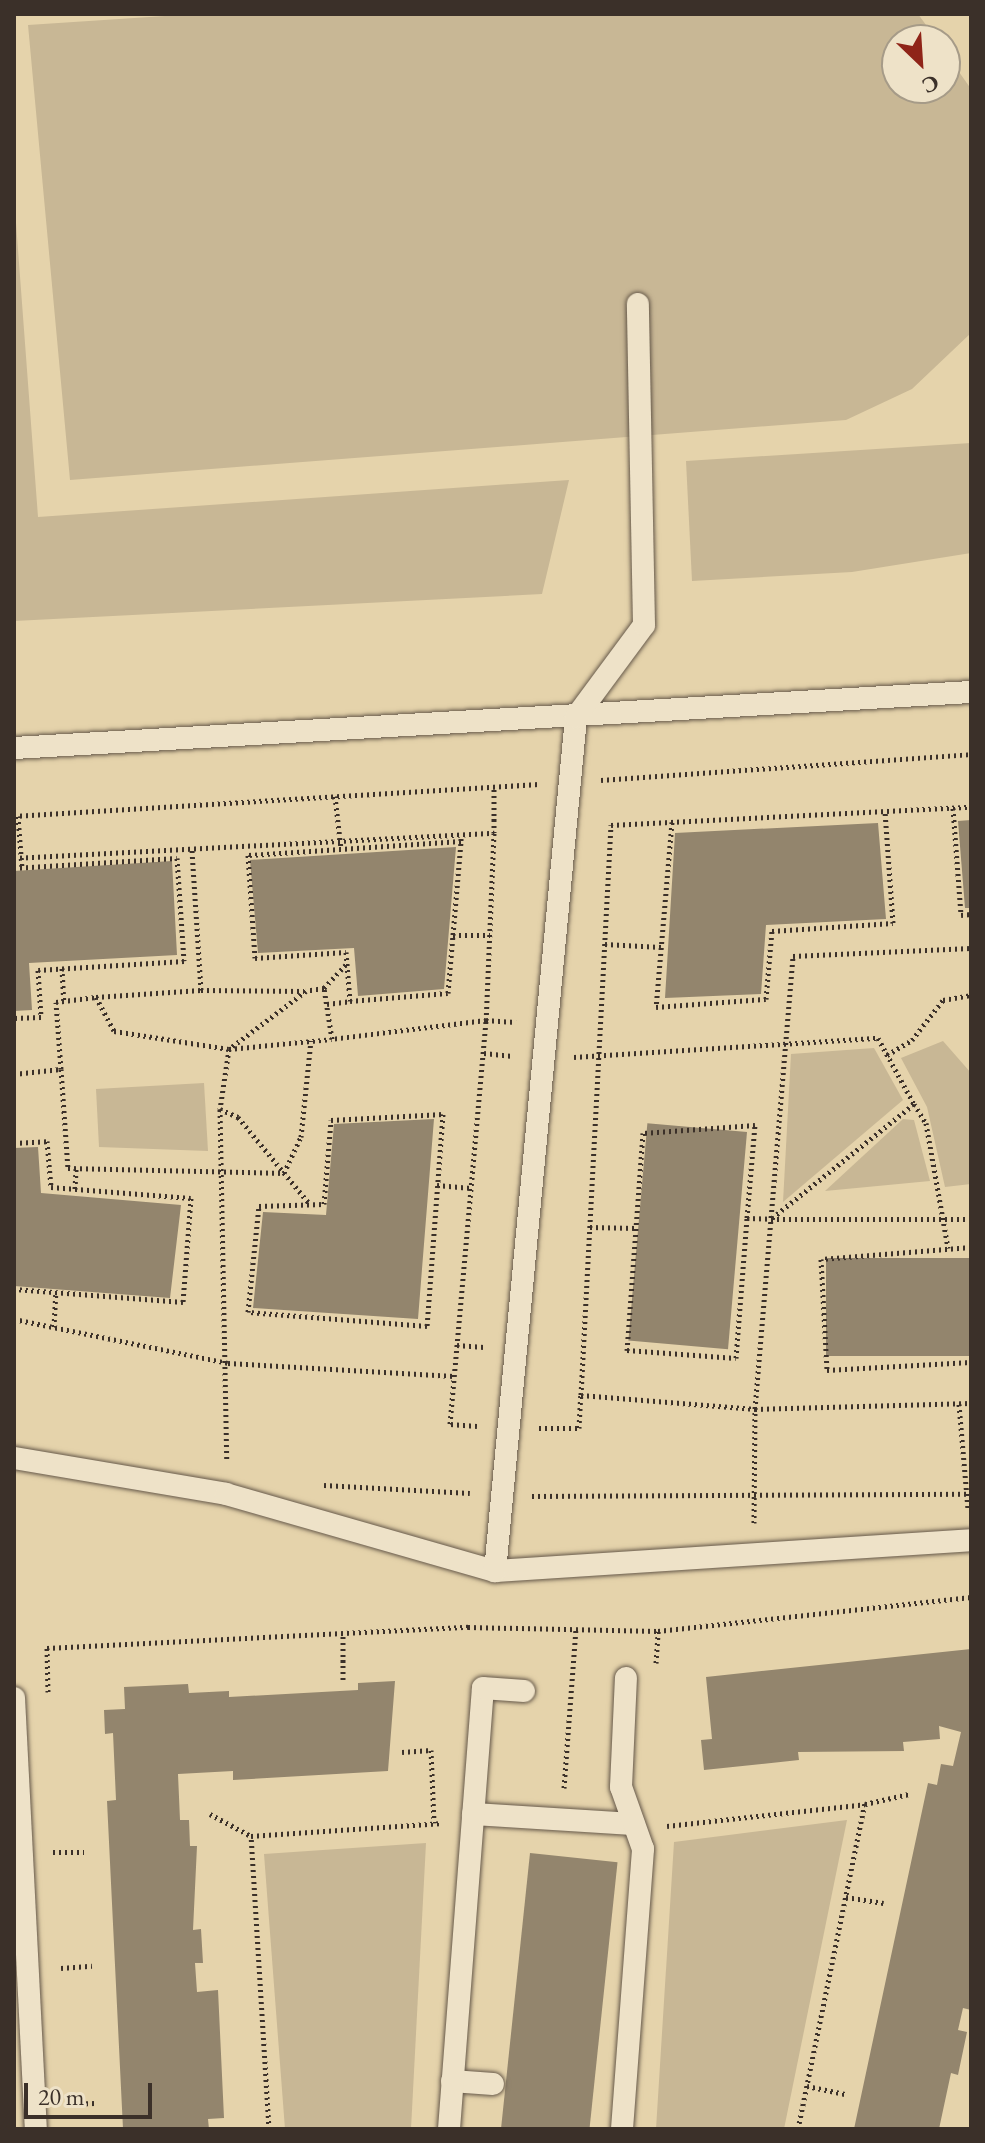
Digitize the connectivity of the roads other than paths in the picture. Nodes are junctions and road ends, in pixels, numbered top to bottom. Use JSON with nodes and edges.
{"nodes":[{"id":1,"x":638,"y":304,"type":"dead end"},
{"id":2,"x":971,"y":692,"type":"edge"},
{"id":3,"x":576,"y":717,"type":"junction"},
{"id":4,"x":14,"y":748,"type":"edge"},
{"id":5,"x":14,"y":1458,"type":"edge"},
{"id":6,"x":971,"y":1540,"type":"edge"},
{"id":7,"x":495,"y":1571,"type":"junction"},
{"id":8,"x":626,"y":1678,"type":"dead end"},
{"id":9,"x":524,"y":1691,"type":"dead end"},
{"id":10,"x":14,"y":1698,"type":"edge"},
{"id":11,"x":473,"y":1814,"type":"junction"},
{"id":12,"x":634,"y":1824,"type":"junction"},
{"id":13,"x":452,"y":2081,"type":"junction"},
{"id":14,"x":493,"y":2084,"type":"dead end"},
{"id":15,"x":36,"y":2129,"type":"edge"},
{"id":16,"x":449,"y":2129,"type":"edge"},
{"id":17,"x":622,"y":2129,"type":"edge"}],
"edges":[{"from":1,"to":3,"type":"lane"},
{"from":2,"to":3,"type":"lane"},
{"from":3,"to":4,"type":"lane"},
{"from":3,"to":7,"type":"lane"},
{"from":5,"to":7,"type":"lane"},
{"from":6,"to":7,"type":"lane"},
{"from":8,"to":12,"type":"lane"},
{"from":9,"to":11,"type":"lane"},
{"from":10,"to":15,"type":"lane"},
{"from":11,"to":12,"type":"lane"},
{"from":11,"to":13,"type":"lane"},
{"from":12,"to":17,"type":"lane"},
{"from":13,"to":14,"type":"lane"},
{"from":13,"to":16,"type":"lane"}]}
